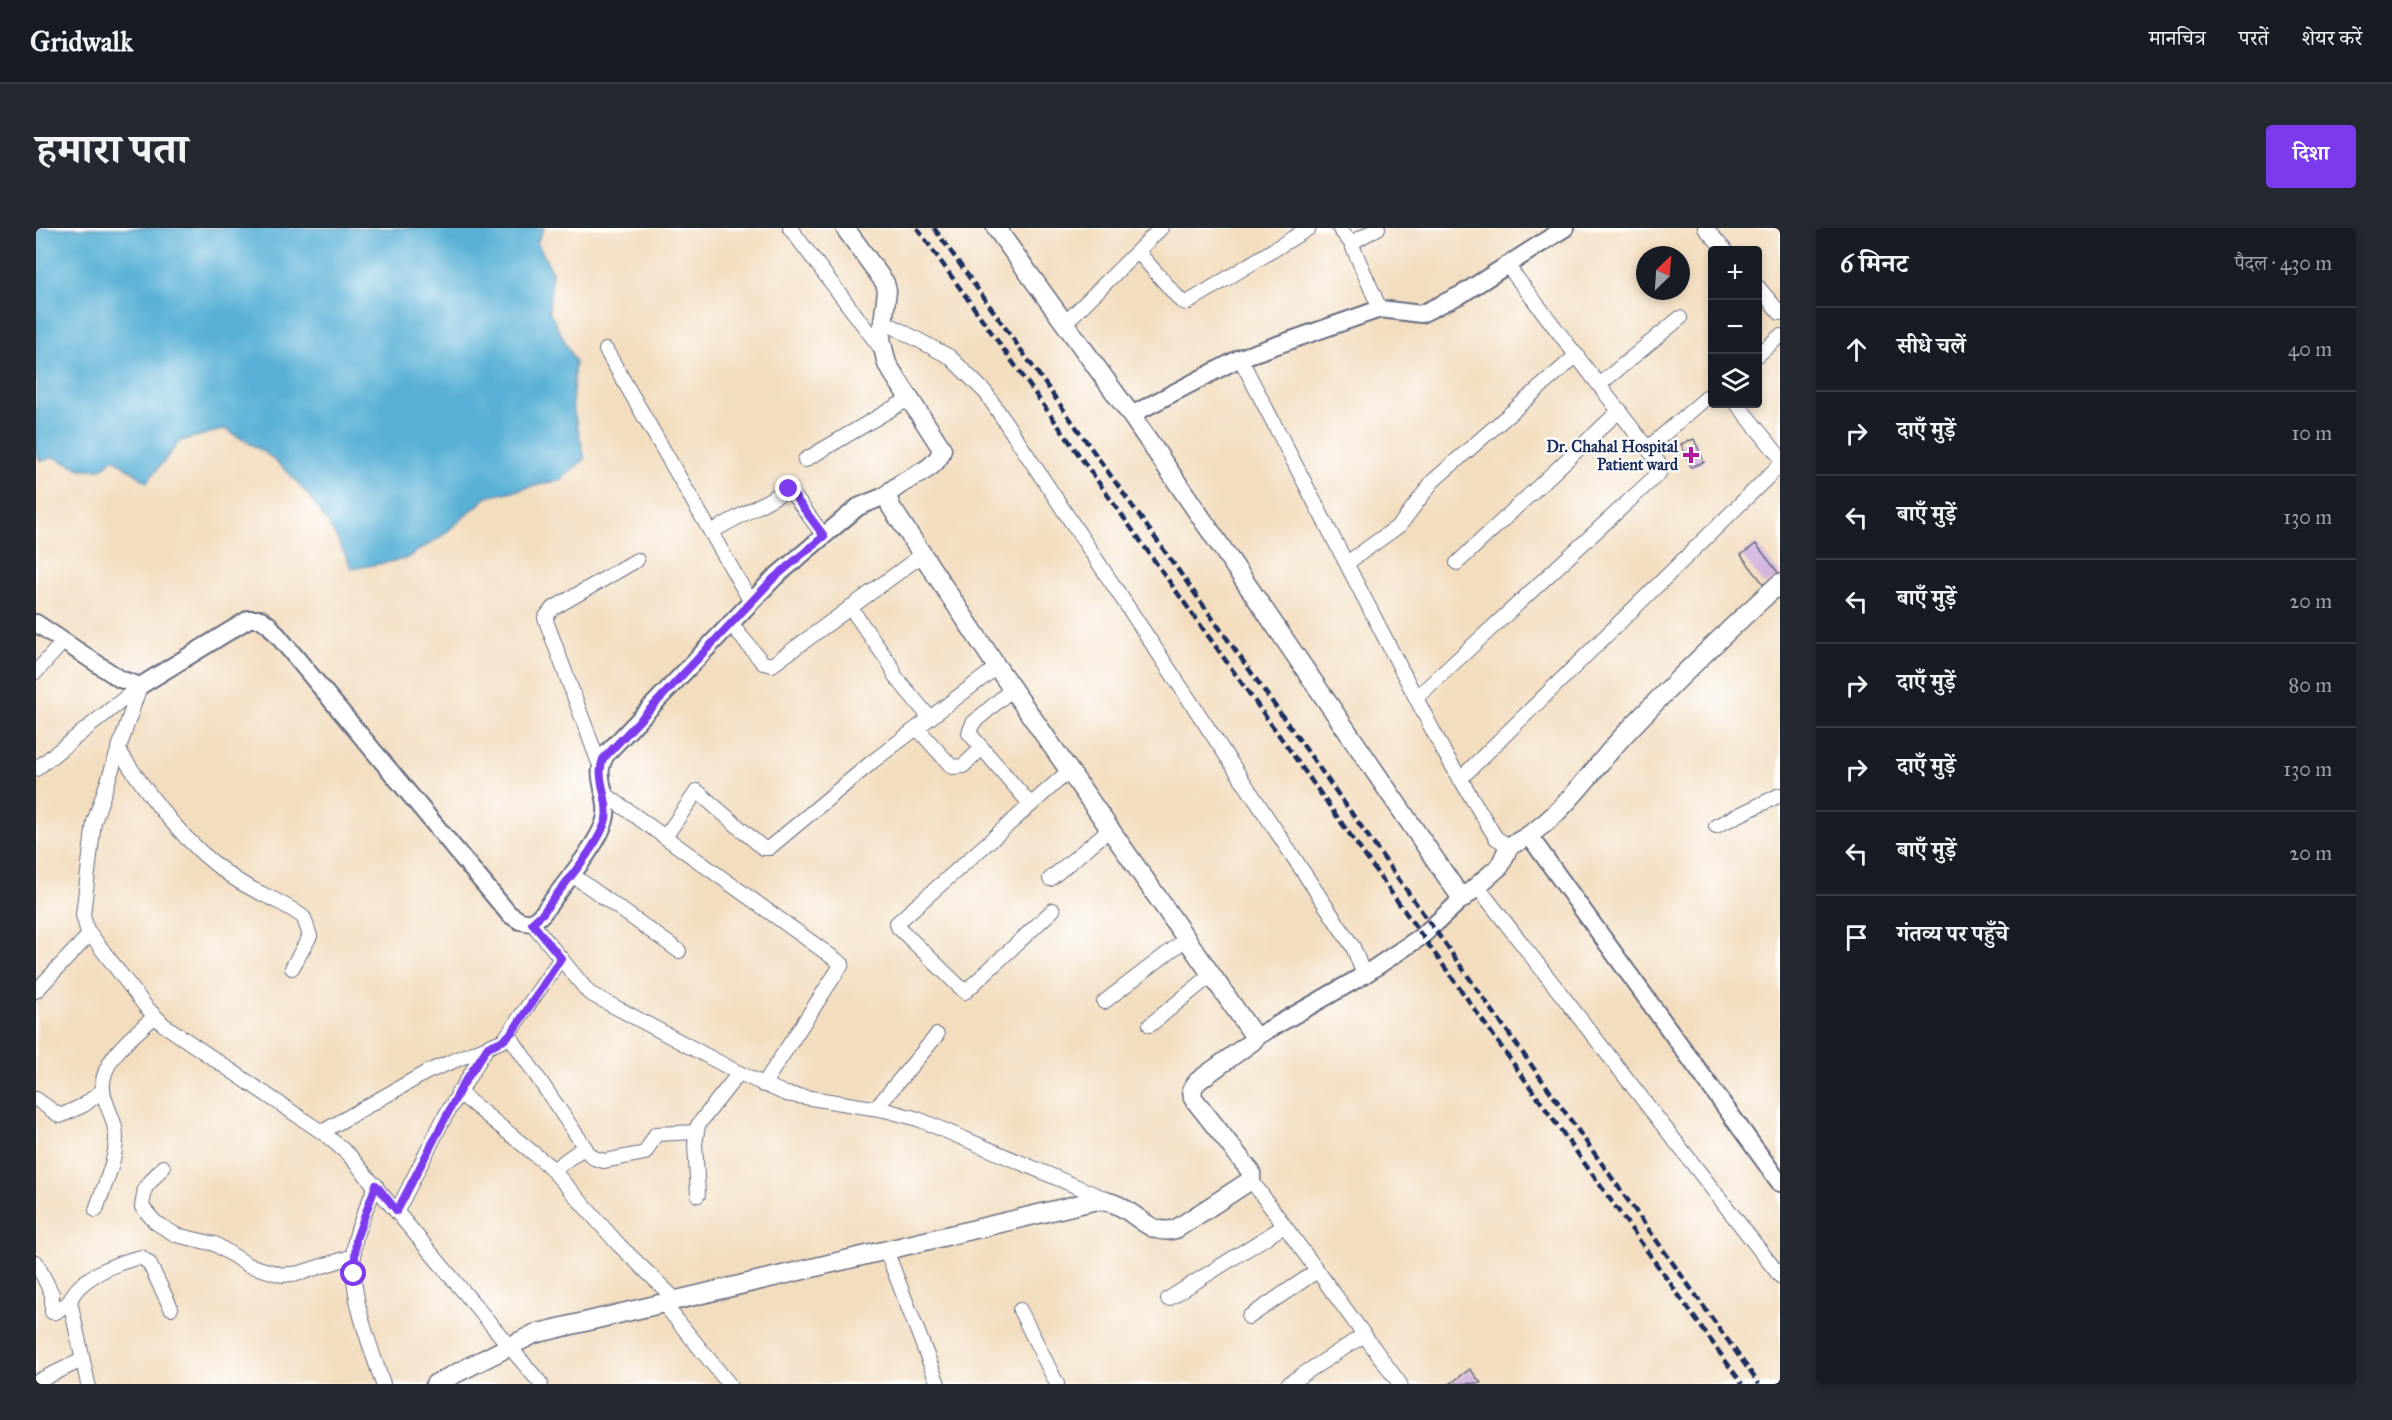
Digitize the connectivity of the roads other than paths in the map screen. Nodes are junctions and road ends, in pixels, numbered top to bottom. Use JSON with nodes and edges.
{"nodes":[{"id":1,"x":790,"y":228,"type":"edge"},
{"id":2,"x":845,"y":228,"type":"edge"},
{"id":3,"x":1161,"y":228,"type":"edge"},
{"id":4,"x":1309,"y":228,"type":"edge"},
{"id":5,"x":1340,"y":228,"type":"edge"},
{"id":6,"x":1378,"y":228,"type":"edge"},
{"id":7,"x":1565,"y":228,"type":"edge"},
{"id":8,"x":1706,"y":228,"type":"edge"},
{"id":9,"x":998,"y":229,"type":"edge"},
{"id":10,"x":1351,"y":243,"type":"junction"},
{"id":11,"x":1722,"y":246,"type":"edge"},
{"id":12,"x":1138,"y":252,"type":"junction"},
{"id":13,"x":1507,"y":265,"type":"junction"},
{"id":14,"x":1762,"y":292,"type":"edge"},
{"id":15,"x":1380,"y":309,"type":"junction"},
{"id":16,"x":1780,"y":313,"type":"edge"},
{"id":17,"x":1680,"y":318,"type":"dead end"},
{"id":18,"x":881,"y":320,"type":"junction"},
{"id":19,"x":1065,"y":323,"type":"junction"},
{"id":20,"x":1780,"y":336,"type":"edge"},
{"id":21,"x":606,"y":350,"type":"dead end"},
{"id":22,"x":882,"y":350,"type":"junction"},
{"id":23,"x":1759,"y":354,"type":"edge"},
{"id":24,"x":1577,"y":355,"type":"junction"},
{"id":25,"x":1240,"y":358,"type":"junction"},
{"id":26,"x":1600,"y":384,"type":"junction"},
{"id":27,"x":1708,"y":397,"type":"edge"},
{"id":28,"x":910,"y":398,"type":"junction"},
{"id":29,"x":1740,"y":408,"type":"edge"},
{"id":30,"x":1620,"y":410,"type":"junction"},
{"id":31,"x":1131,"y":415,"type":"junction"},
{"id":32,"x":1649,"y":447,"type":"junction"},
{"id":33,"x":1780,"y":457,"type":"edge"},
{"id":34,"x":805,"y":460,"type":"dead end"},
{"id":35,"x":1780,"y":465,"type":"edge"},
{"id":36,"x":887,"y":495,"type":"junction"},
{"id":37,"x":711,"y":532,"type":"junction"},
{"id":38,"x":824,"y":536,"type":"junction"},
{"id":39,"x":922,"y":555,"type":"junction"},
{"id":40,"x":637,"y":560,"type":"dead end"},
{"id":41,"x":1347,"y":563,"type":"junction"},
{"id":42,"x":1457,"y":563,"type":"dead end"},
{"id":43,"x":1780,"y":583,"type":"edge"},
{"id":44,"x":751,"y":602,"type":"junction"},
{"id":45,"x":850,"y":607,"type":"junction"},
{"id":46,"x":36,"y":623,"type":"edge"},
{"id":47,"x":730,"y":623,"type":"junction"},
{"id":48,"x":64,"y":641,"type":"junction"},
{"id":49,"x":997,"y":667,"type":"junction"},
{"id":50,"x":36,"y":672,"type":"edge"},
{"id":51,"x":140,"y":686,"type":"junction"},
{"id":52,"x":1012,"y":689,"type":"junction"},
{"id":53,"x":1416,"y":698,"type":"junction"},
{"id":54,"x":930,"y":718,"type":"junction"},
{"id":55,"x":917,"y":728,"type":"junction"},
{"id":56,"x":982,"y":748,"type":"junction"},
{"id":57,"x":118,"y":749,"type":"junction"},
{"id":58,"x":600,"y":766,"type":"junction"},
{"id":59,"x":36,"y":770,"type":"edge"},
{"id":60,"x":1070,"y":771,"type":"junction"},
{"id":61,"x":1460,"y":779,"type":"junction"},
{"id":62,"x":602,"y":792,"type":"junction"},
{"id":63,"x":1780,"y":795,"type":"edge"},
{"id":64,"x":1031,"y":805,"type":"junction"},
{"id":65,"x":1716,"y":826,"type":"dead end"},
{"id":66,"x":1110,"y":829,"type":"junction"},
{"id":67,"x":664,"y":837,"type":"junction"},
{"id":68,"x":1530,"y":837,"type":"junction"},
{"id":69,"x":1509,"y":846,"type":"junction"},
{"id":70,"x":571,"y":874,"type":"junction"},
{"id":71,"x":1050,"y":879,"type":"dead end"},
{"id":72,"x":1477,"y":886,"type":"junction"},
{"id":73,"x":1462,"y":899,"type":"junction"},
{"id":74,"x":1053,"y":910,"type":"dead end"},
{"id":75,"x":532,"y":923,"type":"junction"},
{"id":76,"x":90,"y":934,"type":"junction"},
{"id":77,"x":1186,"y":939,"type":"junction"},
{"id":78,"x":678,"y":951,"type":"dead end"},
{"id":79,"x":561,"y":958,"type":"junction"},
{"id":80,"x":292,"y":968,"type":"dead end"},
{"id":81,"x":1211,"y":975,"type":"junction"},
{"id":82,"x":1364,"y":975,"type":"junction"},
{"id":83,"x":36,"y":991,"type":"edge"},
{"id":84,"x":1104,"y":1002,"type":"dead end"},
{"id":85,"x":154,"y":1017,"type":"junction"},
{"id":86,"x":1150,"y":1025,"type":"dead end"},
{"id":87,"x":509,"y":1035,"type":"junction"},
{"id":88,"x":937,"y":1035,"type":"dead end"},
{"id":89,"x":1254,"y":1038,"type":"junction"},
{"id":90,"x":488,"y":1047,"type":"junction"},
{"id":91,"x":739,"y":1073,"type":"junction"},
{"id":92,"x":764,"y":1085,"type":"junction"},
{"id":93,"x":103,"y":1090,"type":"junction"},
{"id":94,"x":458,"y":1092,"type":"junction"},
{"id":95,"x":36,"y":1099,"type":"edge"},
{"id":96,"x":876,"y":1108,"type":"junction"},
{"id":97,"x":322,"y":1132,"type":"junction"},
{"id":98,"x":696,"y":1132,"type":"junction"},
{"id":99,"x":586,"y":1149,"type":"junction"},
{"id":100,"x":163,"y":1167,"type":"dead end"},
{"id":101,"x":554,"y":1170,"type":"junction"},
{"id":102,"x":1251,"y":1180,"type":"junction"},
{"id":103,"x":1780,"y":1183,"type":"edge"},
{"id":104,"x":376,"y":1185,"type":"junction"},
{"id":105,"x":698,"y":1195,"type":"dead end"},
{"id":106,"x":1108,"y":1200,"type":"junction"},
{"id":107,"x":96,"y":1210,"type":"dead end"},
{"id":108,"x":397,"y":1211,"type":"junction"},
{"id":109,"x":1284,"y":1226,"type":"junction"},
{"id":110,"x":886,"y":1250,"type":"junction"},
{"id":111,"x":354,"y":1256,"type":"junction"},
{"id":112,"x":36,"y":1262,"type":"edge"},
{"id":113,"x":1317,"y":1270,"type":"junction"},
{"id":114,"x":1780,"y":1276,"type":"edge"},
{"id":115,"x":1168,"y":1299,"type":"dead end"},
{"id":116,"x":70,"y":1301,"type":"junction"},
{"id":117,"x":670,"y":1302,"type":"junction"},
{"id":118,"x":171,"y":1308,"type":"dead end"},
{"id":119,"x":1020,"y":1310,"type":"dead end"},
{"id":120,"x":1249,"y":1317,"type":"dead end"},
{"id":121,"x":1364,"y":1335,"type":"junction"},
{"id":122,"x":510,"y":1346,"type":"junction"},
{"id":123,"x":82,"y":1360,"type":"junction"},
{"id":124,"x":1397,"y":1380,"type":"edge"},
{"id":125,"x":36,"y":1382,"type":"edge"},
{"id":126,"x":88,"y":1384,"type":"edge"},
{"id":127,"x":383,"y":1384,"type":"edge"},
{"id":128,"x":435,"y":1384,"type":"edge"},
{"id":129,"x":541,"y":1384,"type":"edge"},
{"id":130,"x":729,"y":1384,"type":"edge"},
{"id":131,"x":938,"y":1384,"type":"edge"},
{"id":132,"x":1057,"y":1384,"type":"edge"},
{"id":133,"x":1288,"y":1384,"type":"edge"},
{"id":134,"x":1382,"y":1384,"type":"edge"}],
"edges":[{"from":1,"to":22,"type":"street"},
{"from":2,"to":18,"type":"main road"},
{"from":3,"to":12,"type":"street"},
{"from":4,"to":12,"type":"street"},
{"from":5,"to":10,"type":"street"},
{"from":6,"to":10,"type":"street"},
{"from":7,"to":13,"type":"street"},
{"from":8,"to":11,"type":"street"},
{"from":9,"to":19,"type":"main road"},
{"from":10,"to":15,"type":"street"},
{"from":12,"to":19,"type":"street"},
{"from":13,"to":15,"type":"street"},
{"from":13,"to":24,"type":"street"},
{"from":14,"to":16,"type":"street"},
{"from":15,"to":25,"type":"street"},
{"from":17,"to":26,"type":"street"},
{"from":18,"to":22,"type":"main road"},
{"from":18,"to":82,"type":"street"},
{"from":19,"to":31,"type":"main road"},
{"from":20,"to":23,"type":"street"},
{"from":21,"to":37,"type":"street"},
{"from":22,"to":28,"type":"main road"},
{"from":24,"to":26,"type":"street"},
{"from":24,"to":41,"type":"street"},
{"from":25,"to":31,"type":"street"},
{"from":25,"to":41,"type":"street"},
{"from":26,"to":30,"type":"street"},
{"from":27,"to":32,"type":"street"},
{"from":28,"to":34,"type":"street"},
{"from":28,"to":36,"type":"main road"},
{"from":29,"to":33,"type":"street"},
{"from":30,"to":32,"type":"street"},
{"from":30,"to":42,"type":"street"},
{"from":31,"to":73,"type":"main road"},
{"from":32,"to":53,"type":"street"},
{"from":35,"to":61,"type":"street"},
{"from":36,"to":38,"type":"street"},
{"from":36,"to":39,"type":"main road"},
{"from":37,"to":38,"type":"street"},
{"from":37,"to":44,"type":"street"},
{"from":38,"to":44,"type":"street"},
{"from":39,"to":45,"type":"street"},
{"from":39,"to":49,"type":"main road"},
{"from":40,"to":58,"type":"street"},
{"from":41,"to":53,"type":"street"},
{"from":43,"to":68,"type":"main road"},
{"from":44,"to":47,"type":"street"},
{"from":45,"to":47,"type":"street"},
{"from":45,"to":54,"type":"street"},
{"from":46,"to":48,"type":"street"},
{"from":47,"to":58,"type":"street"},
{"from":48,"to":50,"type":"street"},
{"from":48,"to":51,"type":"street"},
{"from":49,"to":52,"type":"main road"},
{"from":49,"to":54,"type":"street"},
{"from":51,"to":57,"type":"street"},
{"from":51,"to":59,"type":"street"},
{"from":51,"to":75,"type":"street"},
{"from":52,"to":56,"type":"street"},
{"from":52,"to":60,"type":"main road"},
{"from":53,"to":61,"type":"street"},
{"from":54,"to":55,"type":"street"},
{"from":55,"to":56,"type":"street"},
{"from":55,"to":67,"type":"street"},
{"from":56,"to":64,"type":"street"},
{"from":57,"to":76,"type":"street"},
{"from":57,"to":80,"type":"street"},
{"from":58,"to":62,"type":"street"},
{"from":60,"to":64,"type":"street"},
{"from":60,"to":66,"type":"main road"},
{"from":61,"to":69,"type":"street"},
{"from":62,"to":67,"type":"street"},
{"from":62,"to":70,"type":"street"},
{"from":63,"to":65,"type":"street"},
{"from":64,"to":74,"type":"street"},
{"from":66,"to":71,"type":"street"},
{"from":66,"to":77,"type":"main road"},
{"from":67,"to":92,"type":"street"},
{"from":68,"to":69,"type":"main road"},
{"from":68,"to":103,"type":"street"},
{"from":69,"to":72,"type":"main road"},
{"from":70,"to":75,"type":"street"},
{"from":70,"to":78,"type":"street"},
{"from":72,"to":73,"type":"main road"},
{"from":72,"to":114,"type":"street"},
{"from":73,"to":82,"type":"street"},
{"from":75,"to":79,"type":"street"},
{"from":76,"to":83,"type":"street"},
{"from":76,"to":85,"type":"street"},
{"from":77,"to":81,"type":"main road"},
{"from":77,"to":84,"type":"street"},
{"from":79,"to":87,"type":"street"},
{"from":79,"to":91,"type":"street"},
{"from":81,"to":86,"type":"street"},
{"from":81,"to":89,"type":"main road"},
{"from":82,"to":89,"type":"street"},
{"from":85,"to":93,"type":"street"},
{"from":85,"to":97,"type":"street"},
{"from":87,"to":90,"type":"street"},
{"from":87,"to":99,"type":"street"},
{"from":88,"to":96,"type":"street"},
{"from":89,"to":102,"type":"main road"},
{"from":90,"to":94,"type":"street"},
{"from":90,"to":97,"type":"street"},
{"from":91,"to":92,"type":"street"},
{"from":91,"to":98,"type":"street"},
{"from":92,"to":96,"type":"street"},
{"from":93,"to":95,"type":"street"},
{"from":93,"to":107,"type":"street"},
{"from":94,"to":101,"type":"street"},
{"from":94,"to":108,"type":"street"},
{"from":96,"to":106,"type":"street"},
{"from":97,"to":104,"type":"street"},
{"from":98,"to":99,"type":"street"},
{"from":98,"to":105,"type":"street"},
{"from":99,"to":101,"type":"street"},
{"from":100,"to":111,"type":"street"},
{"from":101,"to":117,"type":"street"},
{"from":102,"to":106,"type":"main road"},
{"from":102,"to":109,"type":"street"},
{"from":104,"to":108,"type":"street"},
{"from":104,"to":111,"type":"street"},
{"from":106,"to":110,"type":"main road"},
{"from":108,"to":122,"type":"street"},
{"from":109,"to":113,"type":"street"},
{"from":109,"to":115,"type":"street"},
{"from":110,"to":117,"type":"main road"},
{"from":110,"to":131,"type":"street"},
{"from":111,"to":127,"type":"street"},
{"from":112,"to":116,"type":"street"},
{"from":113,"to":120,"type":"street"},
{"from":113,"to":121,"type":"street"},
{"from":116,"to":118,"type":"street"},
{"from":116,"to":123,"type":"street"},
{"from":117,"to":122,"type":"main road"},
{"from":117,"to":130,"type":"street"},
{"from":119,"to":132,"type":"street"},
{"from":121,"to":124,"type":"street"},
{"from":121,"to":133,"type":"street"},
{"from":122,"to":128,"type":"main road"},
{"from":122,"to":129,"type":"street"},
{"from":123,"to":125,"type":"street"},
{"from":123,"to":126,"type":"street"},
{"from":124,"to":134,"type":"street"}]}
